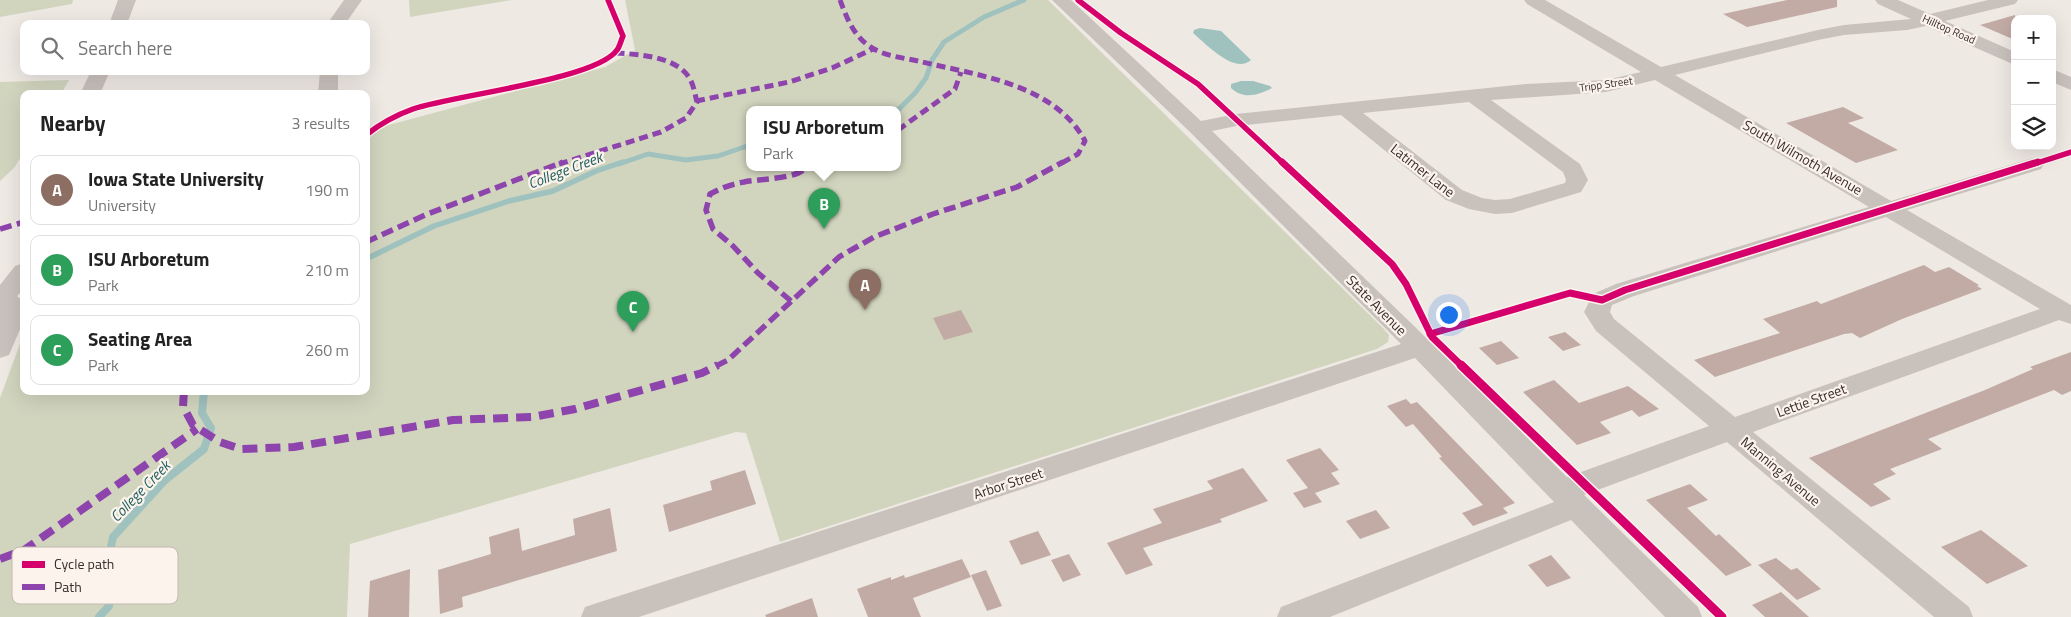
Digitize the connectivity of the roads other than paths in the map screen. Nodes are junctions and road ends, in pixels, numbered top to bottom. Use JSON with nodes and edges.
{"nodes":[{"id":1,"x":127,"y":0,"type":"edge"},
{"id":2,"x":353,"y":0,"type":"edge"},
{"id":3,"x":1061,"y":0,"type":"edge"},
{"id":4,"x":1533,"y":0,"type":"edge"},
{"id":5,"x":1884,"y":0,"type":"edge"},
{"id":6,"x":2009,"y":0,"type":"edge"},
{"id":7,"x":120,"y":20,"type":"edge"},
{"id":8,"x":339,"y":20,"type":"edge"},
{"id":9,"x":1930,"y":20,"type":"junction"},
{"id":10,"x":2011,"y":57,"type":"edge"},
{"id":11,"x":1661,"y":74,"type":"junction"},
{"id":12,"x":99,"y":75,"type":"edge"},
{"id":13,"x":329,"y":75,"type":"edge"},
{"id":14,"x":2056,"y":78,"type":"edge"},
{"id":15,"x":2071,"y":84,"type":"edge"},
{"id":16,"x":92,"y":90,"type":"edge"},
{"id":17,"x":328,"y":90,"type":"edge"},
{"id":18,"x":1472,"y":95,"type":"junction"},
{"id":19,"x":1346,"y":109,"type":"junction"},
{"id":20,"x":1197,"y":128,"type":"junction"},
{"id":21,"x":2033,"y":164,"type":"dead end"},
{"id":22,"x":1890,"y":208,"type":"junction"},
{"id":23,"x":20,"y":278,"type":"edge"},
{"id":24,"x":0,"y":300,"type":"edge"},
{"id":25,"x":2066,"y":313,"type":"edge"},
{"id":26,"x":1419,"y":347,"type":"junction"},
{"id":27,"x":0,"y":349,"type":"edge"},
{"id":28,"x":1731,"y":429,"type":"junction"},
{"id":29,"x":1568,"y":499,"type":"junction"},
{"id":30,"x":597,"y":617,"type":"edge"},
{"id":31,"x":1293,"y":617,"type":"edge"},
{"id":32,"x":1686,"y":617,"type":"edge"},
{"id":33,"x":1957,"y":617,"type":"edge"}],
"edges":[{"from":1,"to":7,"type":"street"},
{"from":2,"to":8,"type":"street"},
{"from":3,"to":20,"type":"street","name":"State Avenue"},
{"from":4,"to":11,"type":"street","name":"South Wilmoth Avenue"},
{"from":5,"to":9,"type":"street","name":"Hilltop Road"},
{"from":6,"to":9,"type":"street","name":"Tripp Street"},
{"from":9,"to":10,"type":"street","name":"Hilltop Road"},
{"from":9,"to":11,"type":"street","name":"Tripp Street"},
{"from":11,"to":18,"type":"street","name":"Tripp Street"},
{"from":11,"to":22,"type":"street","name":"South Wilmoth Avenue"},
{"from":12,"to":16,"type":"street"},
{"from":13,"to":17,"type":"street"},
{"from":14,"to":15,"type":"street"},
{"from":18,"to":19,"type":"street","name":"Tripp Street"},
{"from":18,"to":19,"type":"street","name":"Latimer Lane"},
{"from":19,"to":20,"type":"street","name":"Tripp Street"},
{"from":20,"to":26,"type":"street","name":"State Avenue"},
{"from":21,"to":22,"type":"street"},
{"from":22,"to":25,"type":"street","name":"South Wilmoth Avenue"},
{"from":22,"to":28,"type":"street","name":"Manning Avenue"},
{"from":23,"to":24,"type":"street"},
{"from":24,"to":27,"type":"street"},
{"from":25,"to":28,"type":"street","name":"Lettie Street"},
{"from":26,"to":29,"type":"street","name":"State Avenue"},
{"from":26,"to":30,"type":"street","name":"Arbor Street"},
{"from":28,"to":29,"type":"street","name":"Lettie Street"},
{"from":28,"to":33,"type":"street","name":"Manning Avenue"},
{"from":29,"to":31,"type":"street","name":"Lettie Street"},
{"from":29,"to":32,"type":"street","name":"State Avenue"}]}
